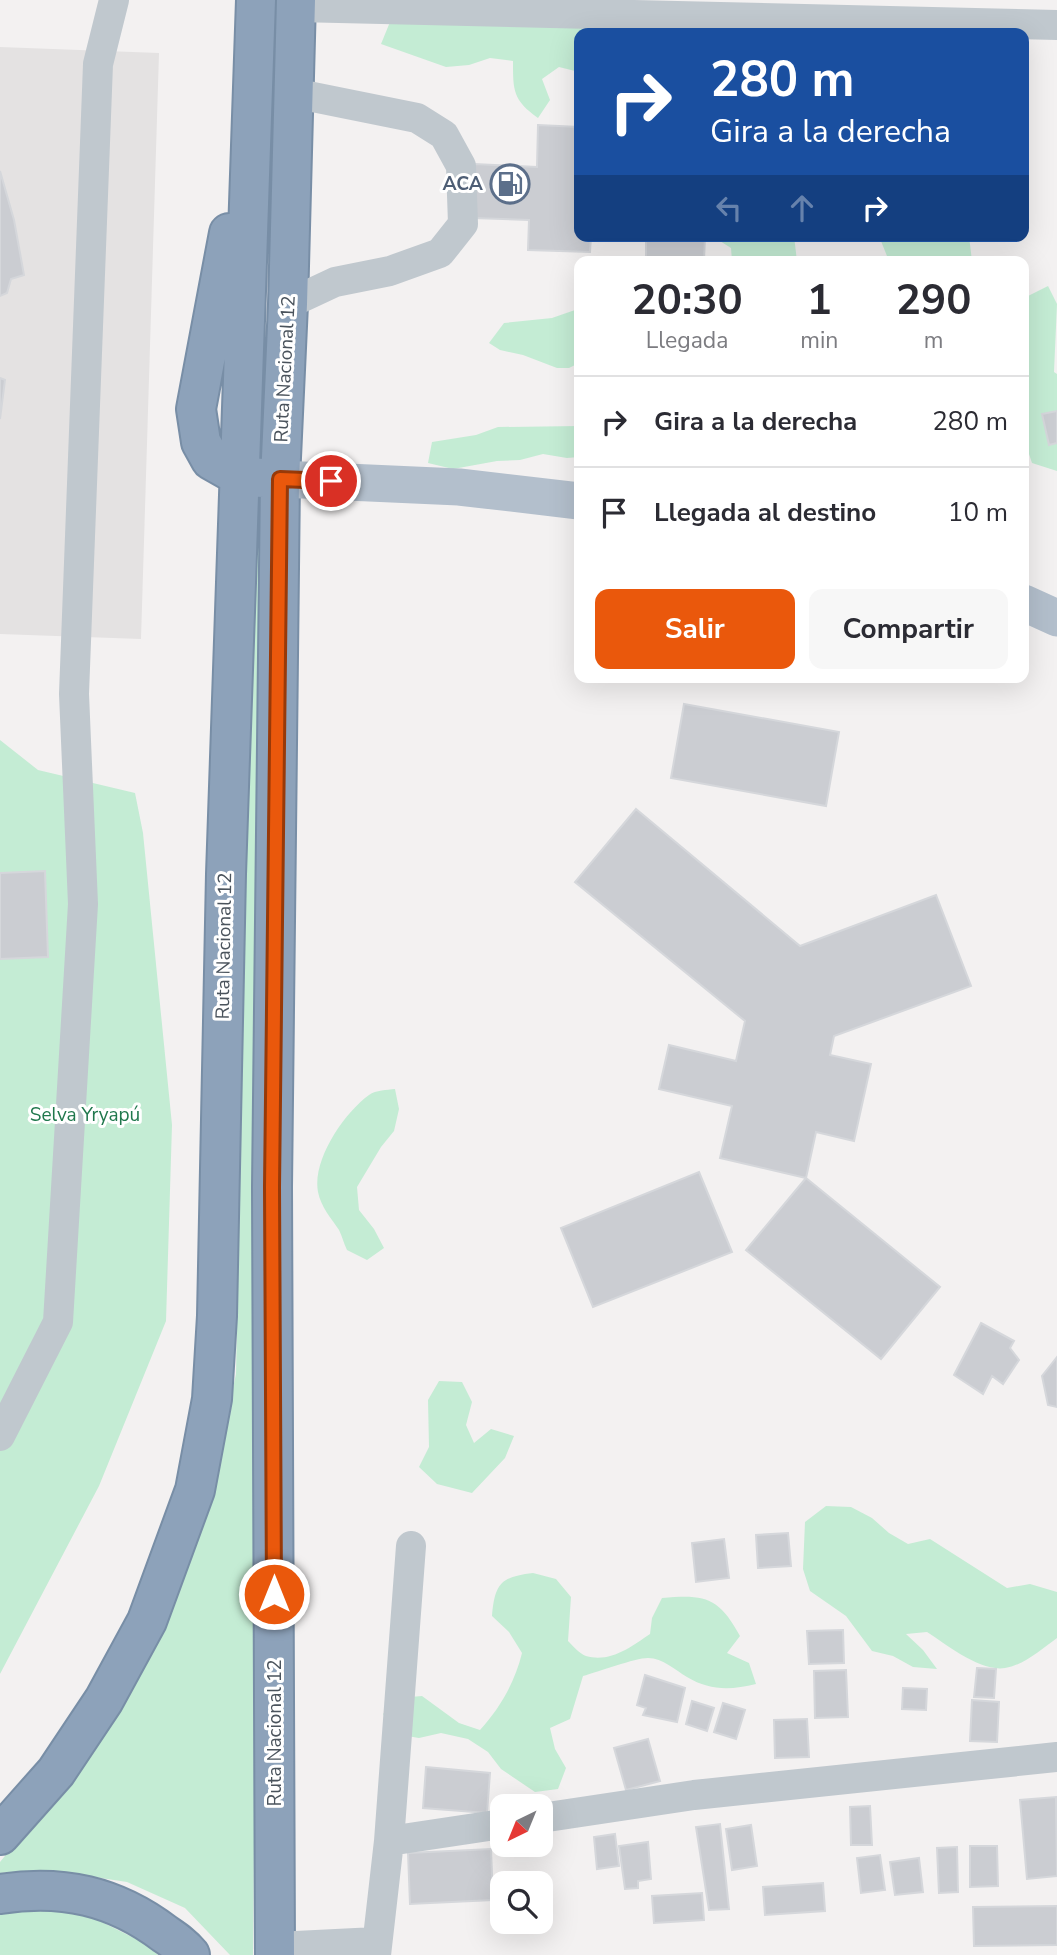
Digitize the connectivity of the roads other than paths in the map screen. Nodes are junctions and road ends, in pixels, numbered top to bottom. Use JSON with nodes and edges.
{"nodes":[{"id":1,"x":114,"y":0,"type":"edge"},
{"id":2,"x":256,"y":0,"type":"edge"},
{"id":3,"x":296,"y":3,"type":"edge"},
{"id":4,"x":1057,"y":25,"type":"edge"},
{"id":5,"x":293,"y":93,"type":"junction"},
{"id":6,"x":288,"y":304,"type":"junction"},
{"id":7,"x":241,"y":477,"type":"junction"},
{"id":8,"x":280,"y":479,"type":"junction"},
{"id":9,"x":574,"y":500,"type":"edge"},
{"id":10,"x":1029,"y":605,"type":"edge"},
{"id":11,"x":1057,"y":618,"type":"edge"},
{"id":12,"x":0,"y":1436,"type":"edge"},
{"id":13,"x":411,"y":1546,"type":"dead end"},
{"id":14,"x":1057,"y":1757,"type":"edge"},
{"id":15,"x":553,"y":1816,"type":"edge"},
{"id":16,"x":490,"y":1826,"type":"edge"},
{"id":17,"x":0,"y":1835,"type":"edge"},
{"id":18,"x":389,"y":1841,"type":"junction"},
{"id":19,"x":0,"y":1894,"type":"edge"},
{"id":20,"x":376,"y":1948,"type":"edge"},
{"id":21,"x":275,"y":1951,"type":"edge"},
{"id":22,"x":190,"y":1955,"type":"edge"}],
"edges":[{"from":1,"to":12,"type":"street"},
{"from":2,"to":7,"type":"highway"},
{"from":3,"to":4,"type":"street"},
{"from":3,"to":5,"type":"highway","name":"Ruta Nacional 12"},
{"from":5,"to":6,"type":"highway","name":"Ruta Nacional 12"},
{"from":5,"to":6,"type":"street"},
{"from":6,"to":8,"type":"highway","name":"Ruta Nacional 12"},
{"from":7,"to":8,"type":"highway"},
{"from":7,"to":17,"type":"highway","name":"Ruta Nacional 12"},
{"from":8,"to":9,"type":"main road"},
{"from":8,"to":21,"type":"highway","name":"Ruta Nacional 12"},
{"from":10,"to":11,"type":"main road"},
{"from":13,"to":18,"type":"street"},
{"from":14,"to":15,"type":"street"},
{"from":16,"to":18,"type":"street"},
{"from":18,"to":20,"type":"street"},
{"from":19,"to":22,"type":"highway"},
{"from":20,"to":21,"type":"street"}]}
